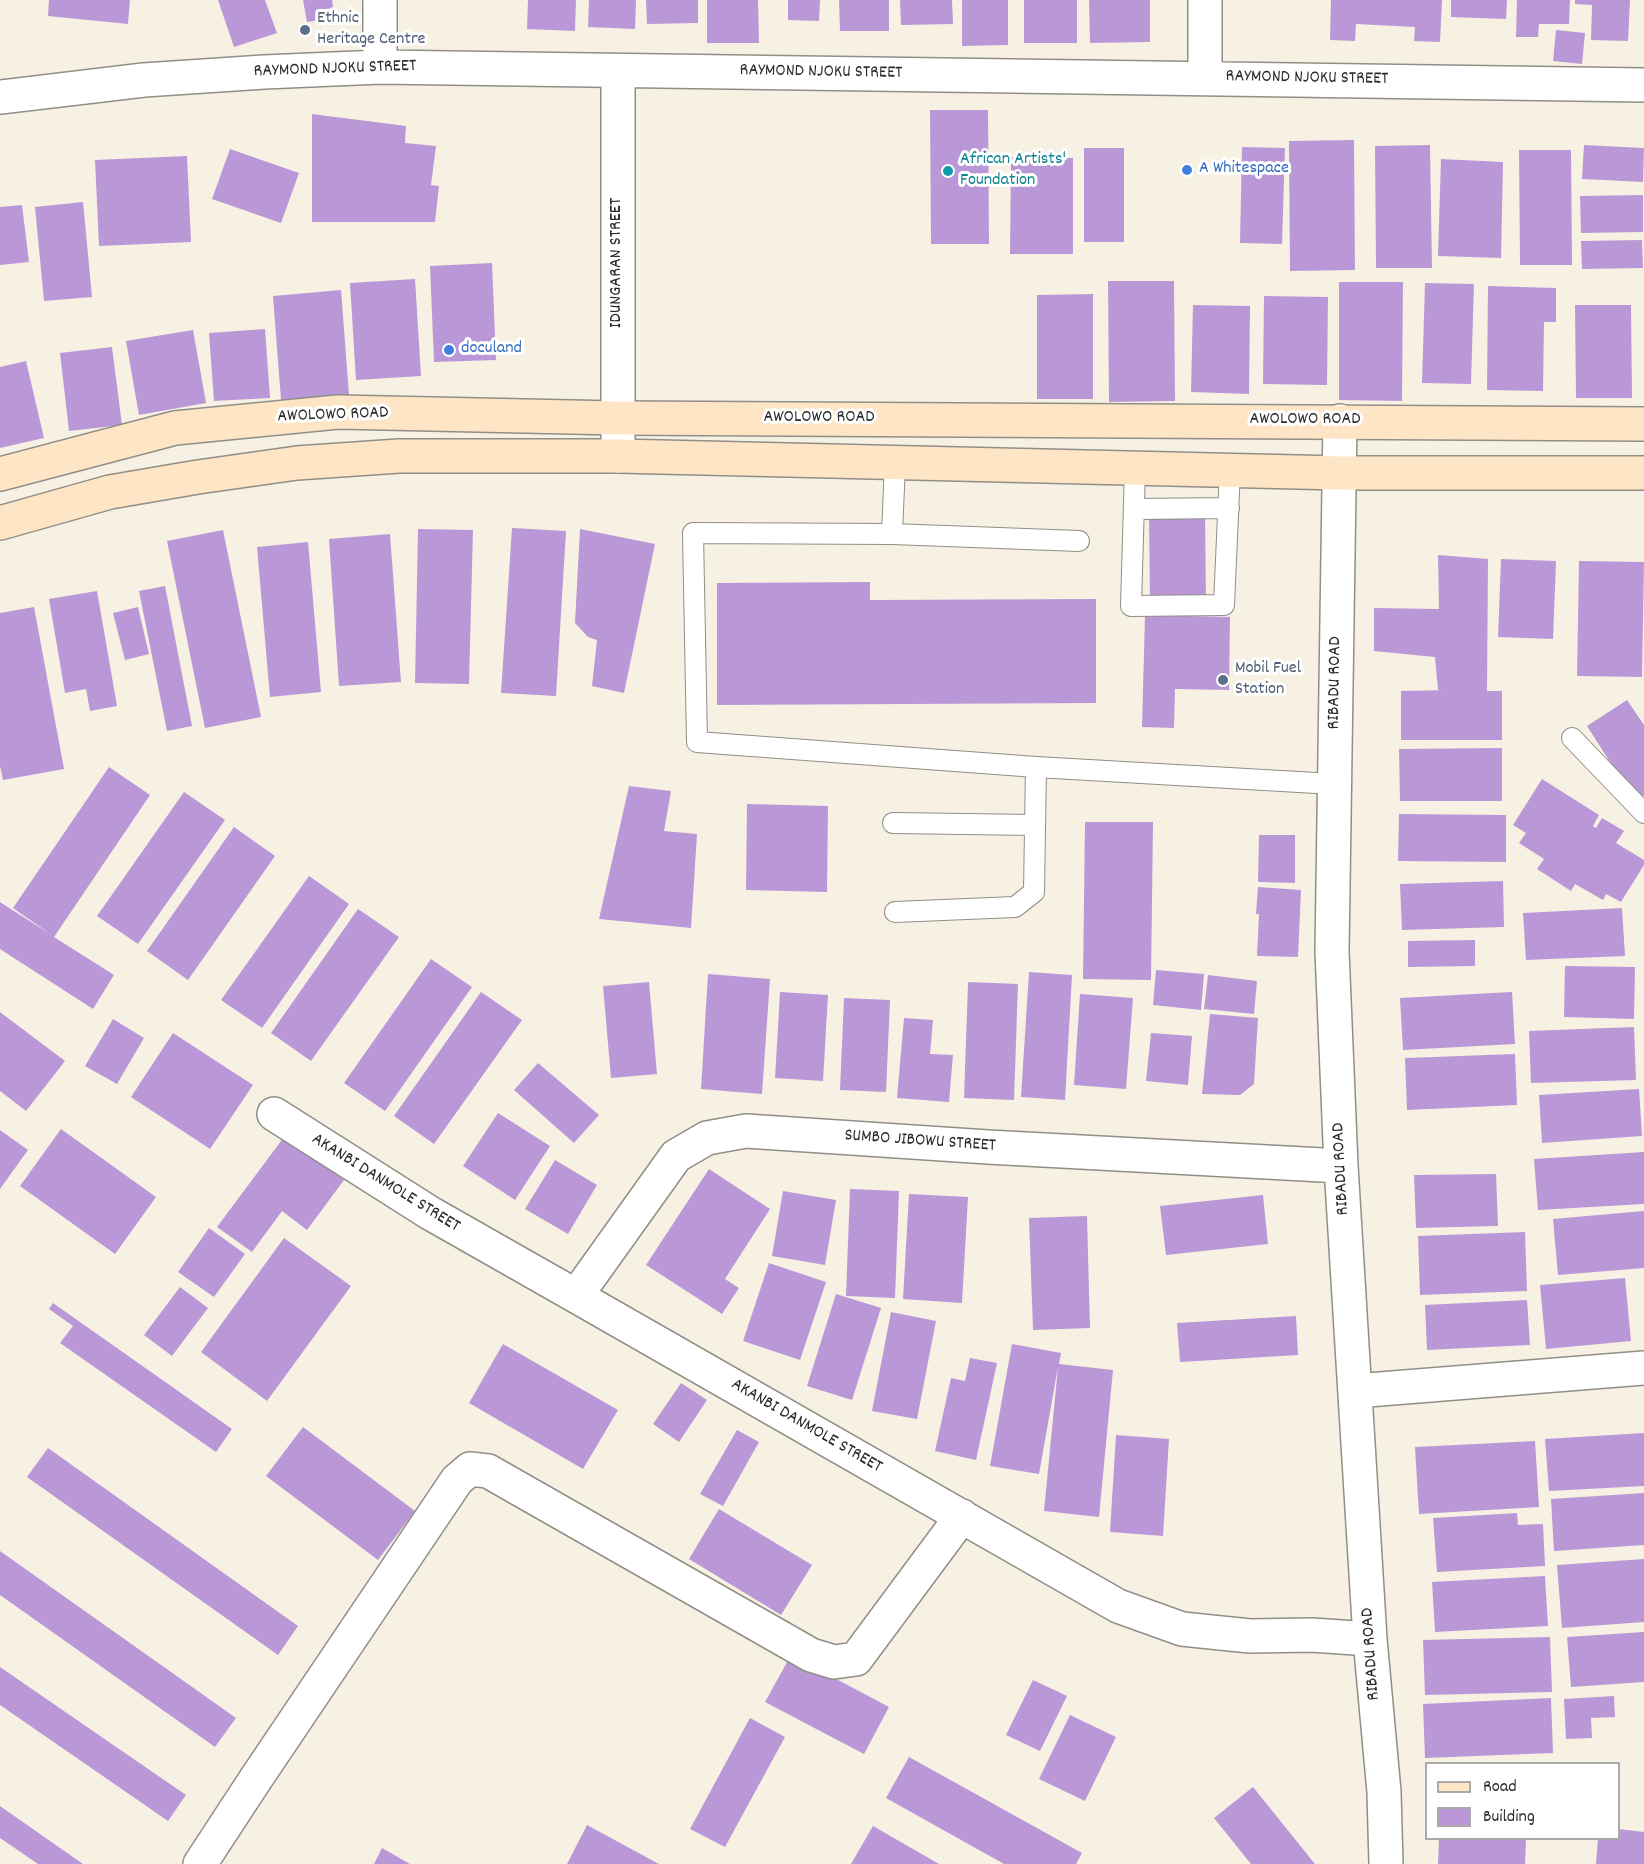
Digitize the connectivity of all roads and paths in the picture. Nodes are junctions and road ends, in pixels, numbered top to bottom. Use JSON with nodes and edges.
{"nodes":[{"id":1,"x":380,"y":0,"type":"edge"},
{"id":2,"x":1205,"y":0,"type":"edge"},
{"id":3,"x":380,"y":67,"type":"junction"},
{"id":4,"x":618,"y":70,"type":"junction"},
{"id":5,"x":1205,"y":78,"type":"junction"},
{"id":6,"x":1644,"y":85,"type":"edge"},
{"id":7,"x":0,"y":97,"type":"edge"},
{"id":8,"x":618,"y":418,"type":"junction"},
{"id":9,"x":1340,"y":421,"type":"junction"},
{"id":10,"x":1644,"y":424,"type":"edge"},
{"id":11,"x":618,"y":456,"type":"junction"},
{"id":12,"x":895,"y":463,"type":"junction"},
{"id":13,"x":1136,"y":468,"type":"junction"},
{"id":14,"x":1230,"y":470,"type":"junction"},
{"id":15,"x":1340,"y":473,"type":"junction"},
{"id":16,"x":1644,"y":473,"type":"edge"},
{"id":17,"x":0,"y":474,"type":"edge"},
{"id":18,"x":1229,"y":508,"type":"junction"},
{"id":19,"x":1134,"y":509,"type":"junction"},
{"id":20,"x":0,"y":523,"type":"edge"},
{"id":21,"x":892,"y":534,"type":"junction"},
{"id":22,"x":1079,"y":541,"type":"dead end"},
{"id":23,"x":1572,"y":738,"type":"dead end"},
{"id":24,"x":1036,"y":767,"type":"junction"},
{"id":25,"x":1334,"y":784,"type":"junction"},
{"id":26,"x":1644,"y":813,"type":"edge"},
{"id":27,"x":893,"y":823,"type":"dead end"},
{"id":28,"x":1035,"y":825,"type":"junction"},
{"id":29,"x":894,"y":912,"type":"dead end"},
{"id":30,"x":274,"y":1114,"type":"dead end"},
{"id":31,"x":1341,"y":1166,"type":"junction"},
{"id":32,"x":576,"y":1296,"type":"junction"},
{"id":33,"x":1644,"y":1368,"type":"edge"},
{"id":34,"x":1355,"y":1391,"type":"junction"},
{"id":35,"x":962,"y":1516,"type":"junction"},
{"id":36,"x":1371,"y":1639,"type":"junction"},
{"id":37,"x":200,"y":1864,"type":"edge"},
{"id":38,"x":1386,"y":1864,"type":"edge"}],
"edges":[{"from":1,"to":3,"type":"street"},
{"from":2,"to":5,"type":"street"},
{"from":3,"to":4,"type":"street","name":"RAYMOND NJOKU STREET"},
{"from":3,"to":7,"type":"street","name":"RAYMOND NJOKU STREET"},
{"from":4,"to":5,"type":"street","name":"RAYMOND NJOKU STREET"},
{"from":4,"to":8,"type":"street","name":"IDUNGARAN STREET"},
{"from":5,"to":6,"type":"street","name":"RAYMOND NJOKU STREET"},
{"from":8,"to":9,"type":"main road","name":"AWOLOWO ROAD"},
{"from":8,"to":11,"type":"street","name":"IDUNGARAN STREET"},
{"from":8,"to":17,"type":"main road","name":"AWOLOWO ROAD"},
{"from":9,"to":10,"type":"main road","name":"AWOLOWO ROAD"},
{"from":9,"to":15,"type":"street","name":"RIBADU ROAD"},
{"from":11,"to":12,"type":"main road"},
{"from":11,"to":20,"type":"main road"},
{"from":12,"to":13,"type":"main road"},
{"from":12,"to":21,"type":"lane"},
{"from":13,"to":14,"type":"main road"},
{"from":13,"to":19,"type":"lane"},
{"from":14,"to":15,"type":"main road"},
{"from":14,"to":18,"type":"lane"},
{"from":15,"to":16,"type":"main road"},
{"from":15,"to":25,"type":"street","name":"RIBADU ROAD"},
{"from":18,"to":19,"type":"lane"},
{"from":18,"to":19,"type":"lane"},
{"from":21,"to":22,"type":"lane"},
{"from":21,"to":24,"type":"lane"},
{"from":23,"to":26,"type":"lane"},
{"from":24,"to":25,"type":"lane"},
{"from":24,"to":28,"type":"lane"},
{"from":25,"to":31,"type":"street","name":"RIBADU ROAD"},
{"from":27,"to":28,"type":"lane"},
{"from":28,"to":29,"type":"lane"},
{"from":30,"to":32,"type":"street","name":"AKANBI DANMOLE STREET"},
{"from":31,"to":32,"type":"street","name":"SUMBO JIBOWU STREET"},
{"from":31,"to":34,"type":"street","name":"RIBADU ROAD"},
{"from":32,"to":35,"type":"street","name":"AKANBI DANMOLE STREET"},
{"from":33,"to":34,"type":"street"},
{"from":34,"to":36,"type":"street","name":"RIBADU ROAD"},
{"from":35,"to":36,"type":"street","name":"AKANBI DANMOLE STREET"},
{"from":35,"to":37,"type":"street"},
{"from":36,"to":38,"type":"street","name":"RIBADU ROAD"}]}
